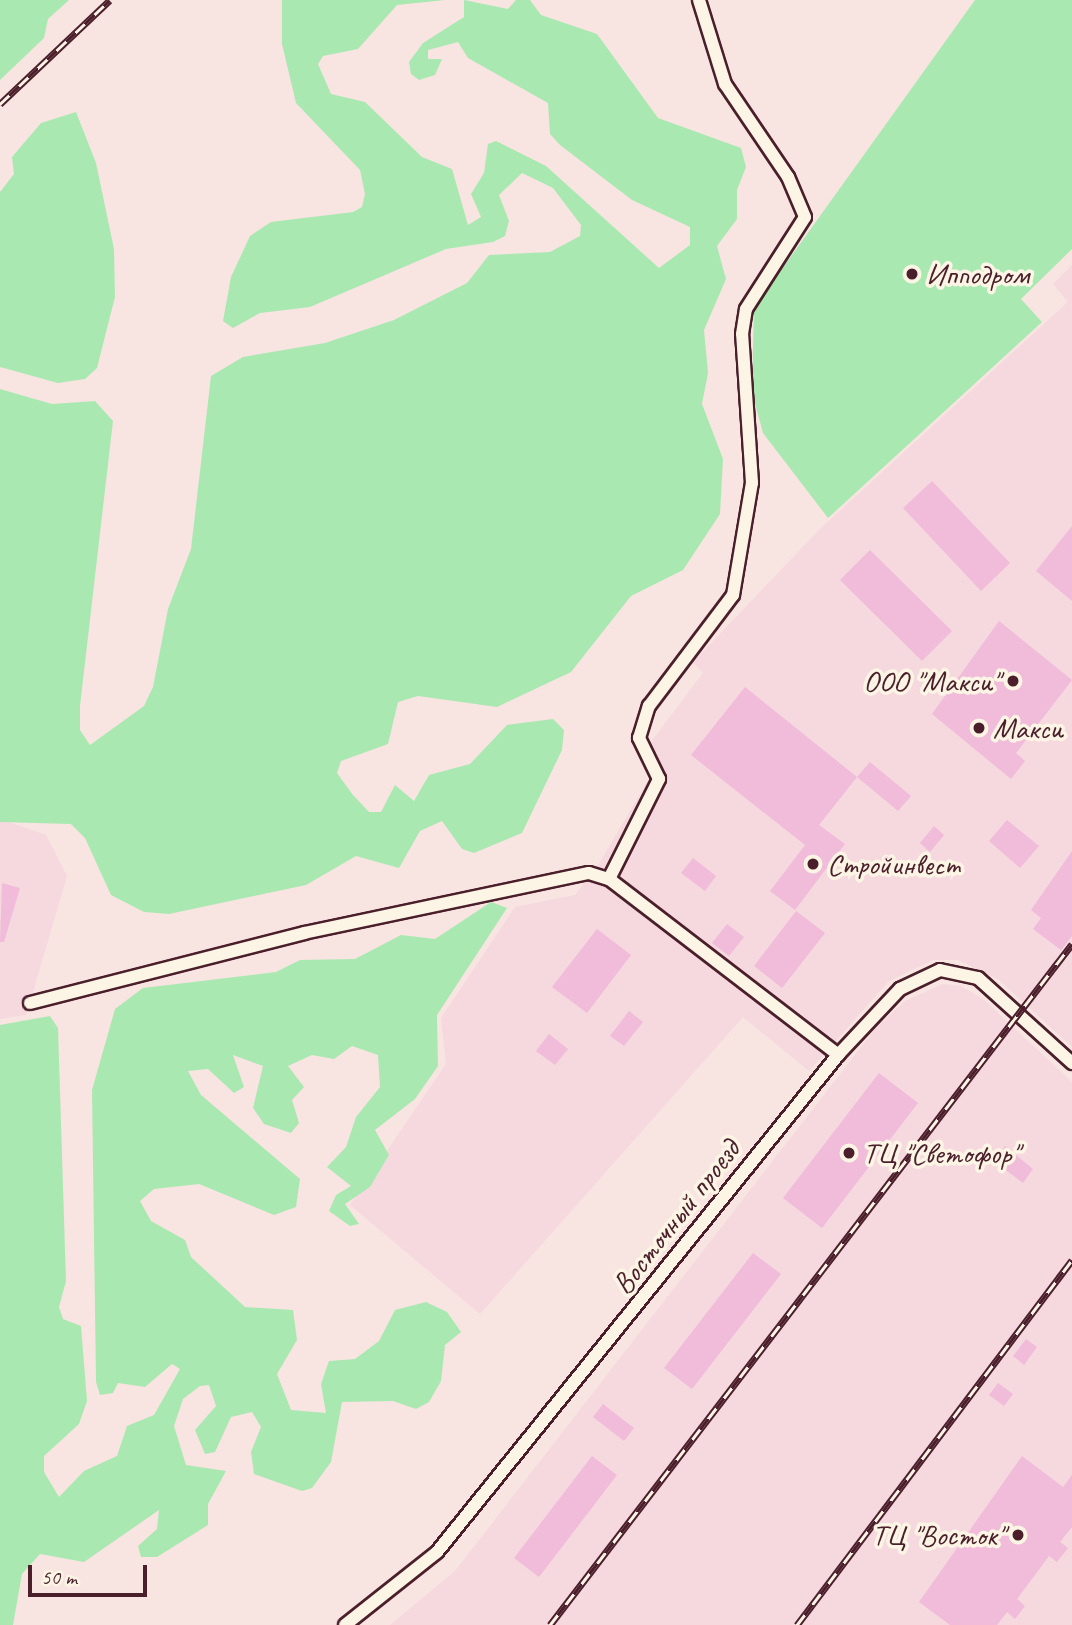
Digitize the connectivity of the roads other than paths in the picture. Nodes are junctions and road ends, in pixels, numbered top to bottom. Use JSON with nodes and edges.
{"nodes":[{"id":1,"x":699,"y":0,"type":"edge"},
{"id":2,"x":609,"y":879,"type":"junction"},
{"id":3,"x":30,"y":1003,"type":"dead end"},
{"id":4,"x":838,"y":1055,"type":"junction"},
{"id":5,"x":1072,"y":1063,"type":"edge"},
{"id":6,"x":345,"y":1625,"type":"edge"}],
"edges":[{"from":1,"to":2,"type":"street"},
{"from":2,"to":3,"type":"street"},
{"from":2,"to":4,"type":"street"},
{"from":4,"to":5,"type":"street","name":"Восточный проезд"},
{"from":4,"to":6,"type":"street","name":"Восточный проезд"}]}
